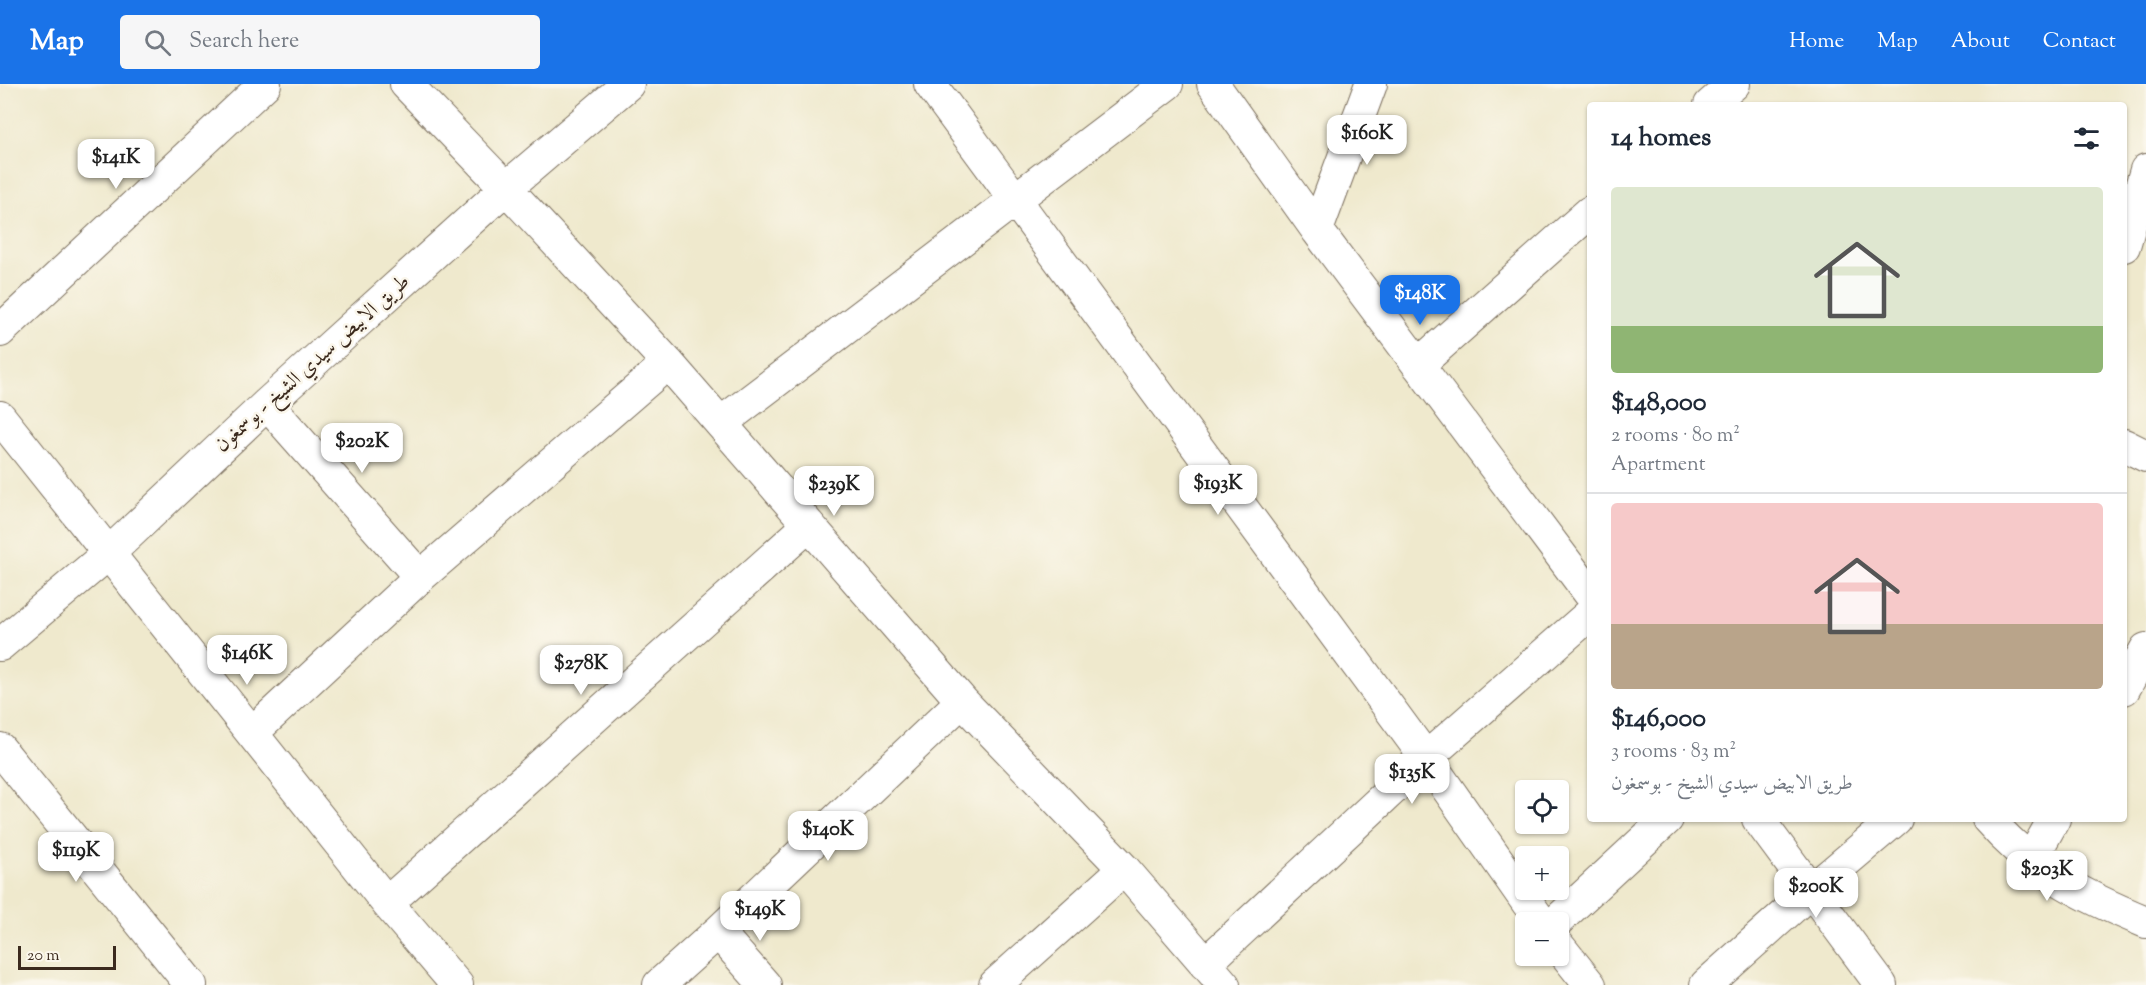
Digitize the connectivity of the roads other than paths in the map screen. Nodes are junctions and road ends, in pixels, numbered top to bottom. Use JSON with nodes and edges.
{"nodes":[{"id":1,"x":265,"y":84,"type":"edge"},
{"id":2,"x":406,"y":84,"type":"edge"},
{"id":3,"x":628,"y":84,"type":"edge"},
{"id":4,"x":930,"y":84,"type":"edge"},
{"id":5,"x":1167,"y":84,"type":"edge"},
{"id":6,"x":1213,"y":84,"type":"edge"},
{"id":7,"x":1371,"y":84,"type":"edge"},
{"id":8,"x":1734,"y":84,"type":"edge"},
{"id":9,"x":1713,"y":102,"type":"edge"},
{"id":10,"x":2145,"y":180,"type":"edge"},
{"id":11,"x":506,"y":188,"type":"junction"},
{"id":12,"x":1016,"y":198,"type":"junction"},
{"id":13,"x":1587,"y":215,"type":"edge"},
{"id":14,"x":1317,"y":230,"type":"junction"},
{"id":15,"x":2127,"y":237,"type":"edge"},
{"id":16,"x":0,"y":331,"type":"edge"},
{"id":17,"x":668,"y":363,"type":"junction"},
{"id":18,"x":1418,"y":365,"type":"junction"},
{"id":19,"x":267,"y":404,"type":"junction"},
{"id":20,"x":0,"y":417,"type":"edge"},
{"id":21,"x":721,"y":423,"type":"junction"},
{"id":22,"x":2127,"y":446,"type":"edge"},
{"id":23,"x":2146,"y":456,"type":"edge"},
{"id":24,"x":809,"y":525,"type":"junction"},
{"id":25,"x":109,"y":553,"type":"junction"},
{"id":26,"x":420,"y":577,"type":"junction"},
{"id":27,"x":1587,"y":590,"type":"edge"},
{"id":28,"x":1587,"y":617,"type":"edge"},
{"id":29,"x":0,"y":645,"type":"edge"},
{"id":30,"x":2146,"y":649,"type":"edge"},
{"id":31,"x":2127,"y":684,"type":"edge"},
{"id":32,"x":962,"y":701,"type":"junction"},
{"id":33,"x":253,"y":732,"type":"junction"},
{"id":34,"x":0,"y":749,"type":"edge"},
{"id":35,"x":1426,"y":758,"type":"junction"},
{"id":36,"x":1664,"y":822,"type":"edge"},
{"id":37,"x":1760,"y":822,"type":"edge"},
{"id":38,"x":1892,"y":822,"type":"edge"},
{"id":39,"x":1990,"y":822,"type":"edge"},
{"id":40,"x":2052,"y":822,"type":"edge"},
{"id":41,"x":2031,"y":860,"type":"junction"},
{"id":42,"x":1124,"y":869,"type":"junction"},
{"id":43,"x":1812,"y":890,"type":"junction"},
{"id":44,"x":387,"y":903,"type":"junction"},
{"id":45,"x":1534,"y":912,"type":"edge"},
{"id":46,"x":1567,"y":912,"type":"edge"},
{"id":47,"x":2146,"y":922,"type":"edge"},
{"id":48,"x":718,"y":932,"type":"junction"},
{"id":49,"x":1569,"y":959,"type":"edge"},
{"id":50,"x":1215,"y":974,"type":"edge"},
{"id":51,"x":192,"y":985,"type":"edge"},
{"id":52,"x":457,"y":985,"type":"edge"},
{"id":53,"x":659,"y":985,"type":"edge"},
{"id":54,"x":765,"y":985,"type":"edge"},
{"id":55,"x":995,"y":985,"type":"edge"},
{"id":56,"x":1590,"y":985,"type":"edge"},
{"id":57,"x":1706,"y":985,"type":"edge"},
{"id":58,"x":1881,"y":985,"type":"edge"}],
"edges":[{"from":1,"to":16,"type":"street"},
{"from":2,"to":11,"type":"street"},
{"from":3,"to":11,"type":"street","name":"طريق الابيض سيدي الشيخ - بوسمغون"},
{"from":4,"to":12,"type":"street"},
{"from":5,"to":12,"type":"street"},
{"from":6,"to":14,"type":"street"},
{"from":7,"to":14,"type":"street"},
{"from":8,"to":9,"type":"street"},
{"from":10,"to":15,"type":"street"},
{"from":11,"to":17,"type":"street"},
{"from":11,"to":19,"type":"street","name":"طريق الابيض سيدي الشيخ - بوسمغون"},
{"from":12,"to":21,"type":"street"},
{"from":12,"to":35,"type":"street"},
{"from":13,"to":18,"type":"street"},
{"from":14,"to":18,"type":"street"},
{"from":17,"to":21,"type":"street"},
{"from":17,"to":26,"type":"street"},
{"from":18,"to":27,"type":"street"},
{"from":19,"to":25,"type":"street","name":"طريق الابيض سيدي الشيخ - بوسمغون"},
{"from":19,"to":26,"type":"street"},
{"from":20,"to":25,"type":"street"},
{"from":21,"to":24,"type":"street"},
{"from":22,"to":23,"type":"street"},
{"from":24,"to":32,"type":"street"},
{"from":24,"to":44,"type":"street"},
{"from":25,"to":29,"type":"street","name":"طريق الابيض سيدي الشيخ - بوسمغون"},
{"from":25,"to":33,"type":"street"},
{"from":26,"to":33,"type":"street"},
{"from":28,"to":35,"type":"street"},
{"from":30,"to":31,"type":"street"},
{"from":32,"to":42,"type":"street"},
{"from":32,"to":48,"type":"street"},
{"from":33,"to":44,"type":"street"},
{"from":34,"to":51,"type":"street"},
{"from":35,"to":45,"type":"street"},
{"from":35,"to":50,"type":"street"},
{"from":36,"to":46,"type":"street"},
{"from":37,"to":43,"type":"street"},
{"from":38,"to":43,"type":"street"},
{"from":39,"to":41,"type":"street"},
{"from":40,"to":41,"type":"street"},
{"from":41,"to":47,"type":"street"},
{"from":42,"to":50,"type":"street"},
{"from":42,"to":55,"type":"street"},
{"from":43,"to":57,"type":"street"},
{"from":43,"to":58,"type":"street"},
{"from":44,"to":52,"type":"street"},
{"from":48,"to":53,"type":"street"},
{"from":48,"to":54,"type":"street"},
{"from":49,"to":56,"type":"street"}]}
